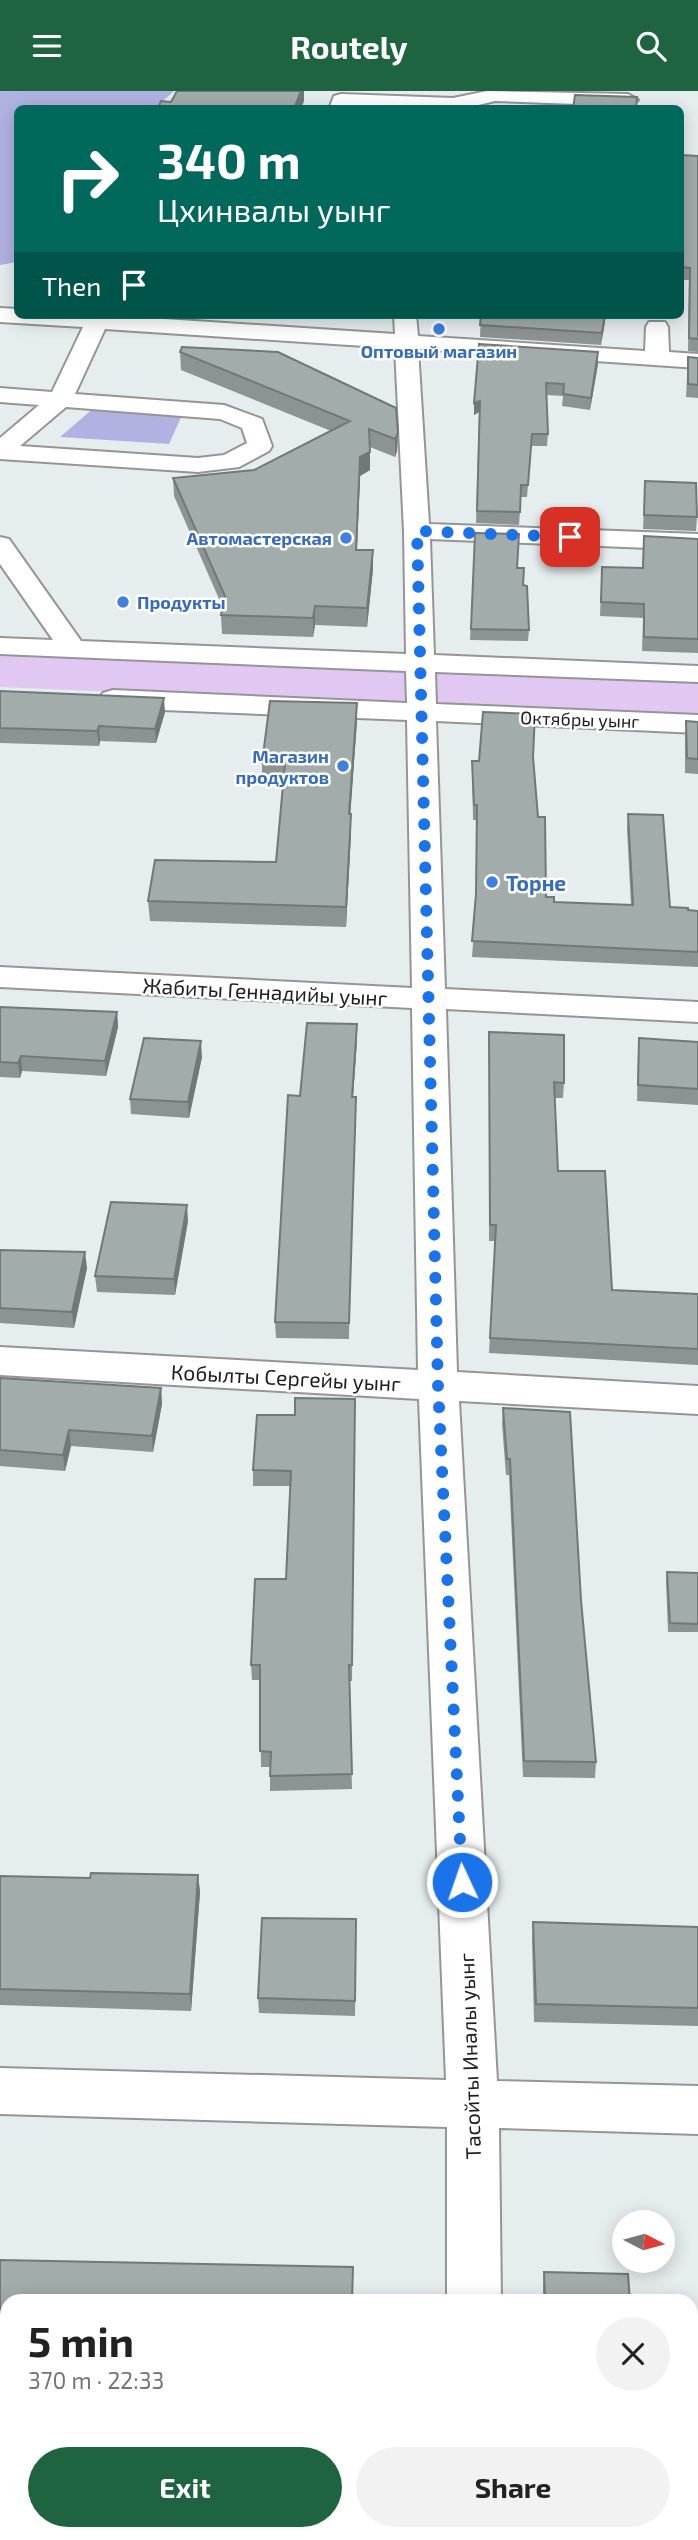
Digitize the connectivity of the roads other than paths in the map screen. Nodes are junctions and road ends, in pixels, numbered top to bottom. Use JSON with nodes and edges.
{"nodes":[{"id":1,"x":319,"y":91,"type":"edge"},
{"id":2,"x":635,"y":100,"type":"edge"},
{"id":3,"x":339,"y":104,"type":"edge"},
{"id":4,"x":396,"y":105,"type":"edge"},
{"id":5,"x":457,"y":105,"type":"edge"},
{"id":6,"x":65,"y":319,"type":"edge"},
{"id":7,"x":97,"y":321,"type":"junction"},
{"id":8,"x":657,"y":327,"type":"dead end"},
{"id":9,"x":406,"y":328,"type":"edge"},
{"id":10,"x":657,"y":358,"type":"junction"},
{"id":11,"x":698,"y":361,"type":"edge"},
{"id":12,"x":0,"y":395,"type":"edge"},
{"id":13,"x":61,"y":399,"type":"junction"},
{"id":14,"x":0,"y":451,"type":"edge"},
{"id":15,"x":417,"y":531,"type":"junction"},
{"id":16,"x":698,"y":542,"type":"edge"},
{"id":17,"x":0,"y":545,"type":"edge"},
{"id":18,"x":0,"y":646,"type":"edge"},
{"id":19,"x":73,"y":649,"type":"junction"},
{"id":20,"x":420,"y":663,"type":"junction"},
{"id":21,"x":698,"y":674,"type":"edge"},
{"id":22,"x":83,"y":698,"type":"edge"},
{"id":23,"x":421,"y":712,"type":"junction"},
{"id":24,"x":698,"y":724,"type":"edge"},
{"id":25,"x":0,"y":977,"type":"edge"},
{"id":26,"x":428,"y":999,"type":"junction"},
{"id":27,"x":698,"y":1012,"type":"edge"},
{"id":28,"x":0,"y":1361,"type":"edge"},
{"id":29,"x":438,"y":1386,"type":"junction"},
{"id":30,"x":698,"y":1400,"type":"edge"},
{"id":31,"x":0,"y":2091,"type":"edge"},
{"id":32,"x":473,"y":2105,"type":"junction"},
{"id":33,"x":698,"y":2110,"type":"edge"},
{"id":34,"x":474,"y":2294,"type":"edge"}],
"edges":[{"from":1,"to":3,"type":"street"},
{"from":2,"to":5,"type":"street"},
{"from":3,"to":4,"type":"street"},
{"from":6,"to":7,"type":"street"},
{"from":7,"to":9,"type":"street"},
{"from":7,"to":13,"type":"street"},
{"from":8,"to":10,"type":"street"},
{"from":9,"to":10,"type":"street"},
{"from":9,"to":15,"type":"street","name":"Тасойты Иналы уынг"},
{"from":10,"to":11,"type":"street"},
{"from":12,"to":13,"type":"street"},
{"from":13,"to":14,"type":"street"},
{"from":13,"to":14,"type":"street"},
{"from":15,"to":16,"type":"street"},
{"from":15,"to":20,"type":"street","name":"Тасойты Иналы уынг"},
{"from":17,"to":19,"type":"street"},
{"from":18,"to":19,"type":"street"},
{"from":19,"to":20,"type":"street"},
{"from":20,"to":21,"type":"street"},
{"from":20,"to":23,"type":"street","name":"Тасойты Иналы уынг"},
{"from":22,"to":23,"type":"street","name":"Октябры уынг"},
{"from":23,"to":24,"type":"street","name":"Октябры уынг"},
{"from":23,"to":26,"type":"street","name":"Тасойты Иналы уынг"},
{"from":25,"to":26,"type":"street","name":"Жабиты Геннадийы уынг"},
{"from":26,"to":27,"type":"street","name":"Жабиты Геннадийы уынг"},
{"from":26,"to":29,"type":"street","name":"Тасойты Иналы уынг"},
{"from":28,"to":29,"type":"street","name":"Кобылты Сергейы уынг"},
{"from":29,"to":30,"type":"street","name":"Кобылты Сергейы уынг"},
{"from":29,"to":32,"type":"street","name":"Тасойты Иналы уынг"},
{"from":31,"to":32,"type":"street"},
{"from":32,"to":33,"type":"street"},
{"from":32,"to":34,"type":"street","name":"Тасойты Иналы уынг"}]}
